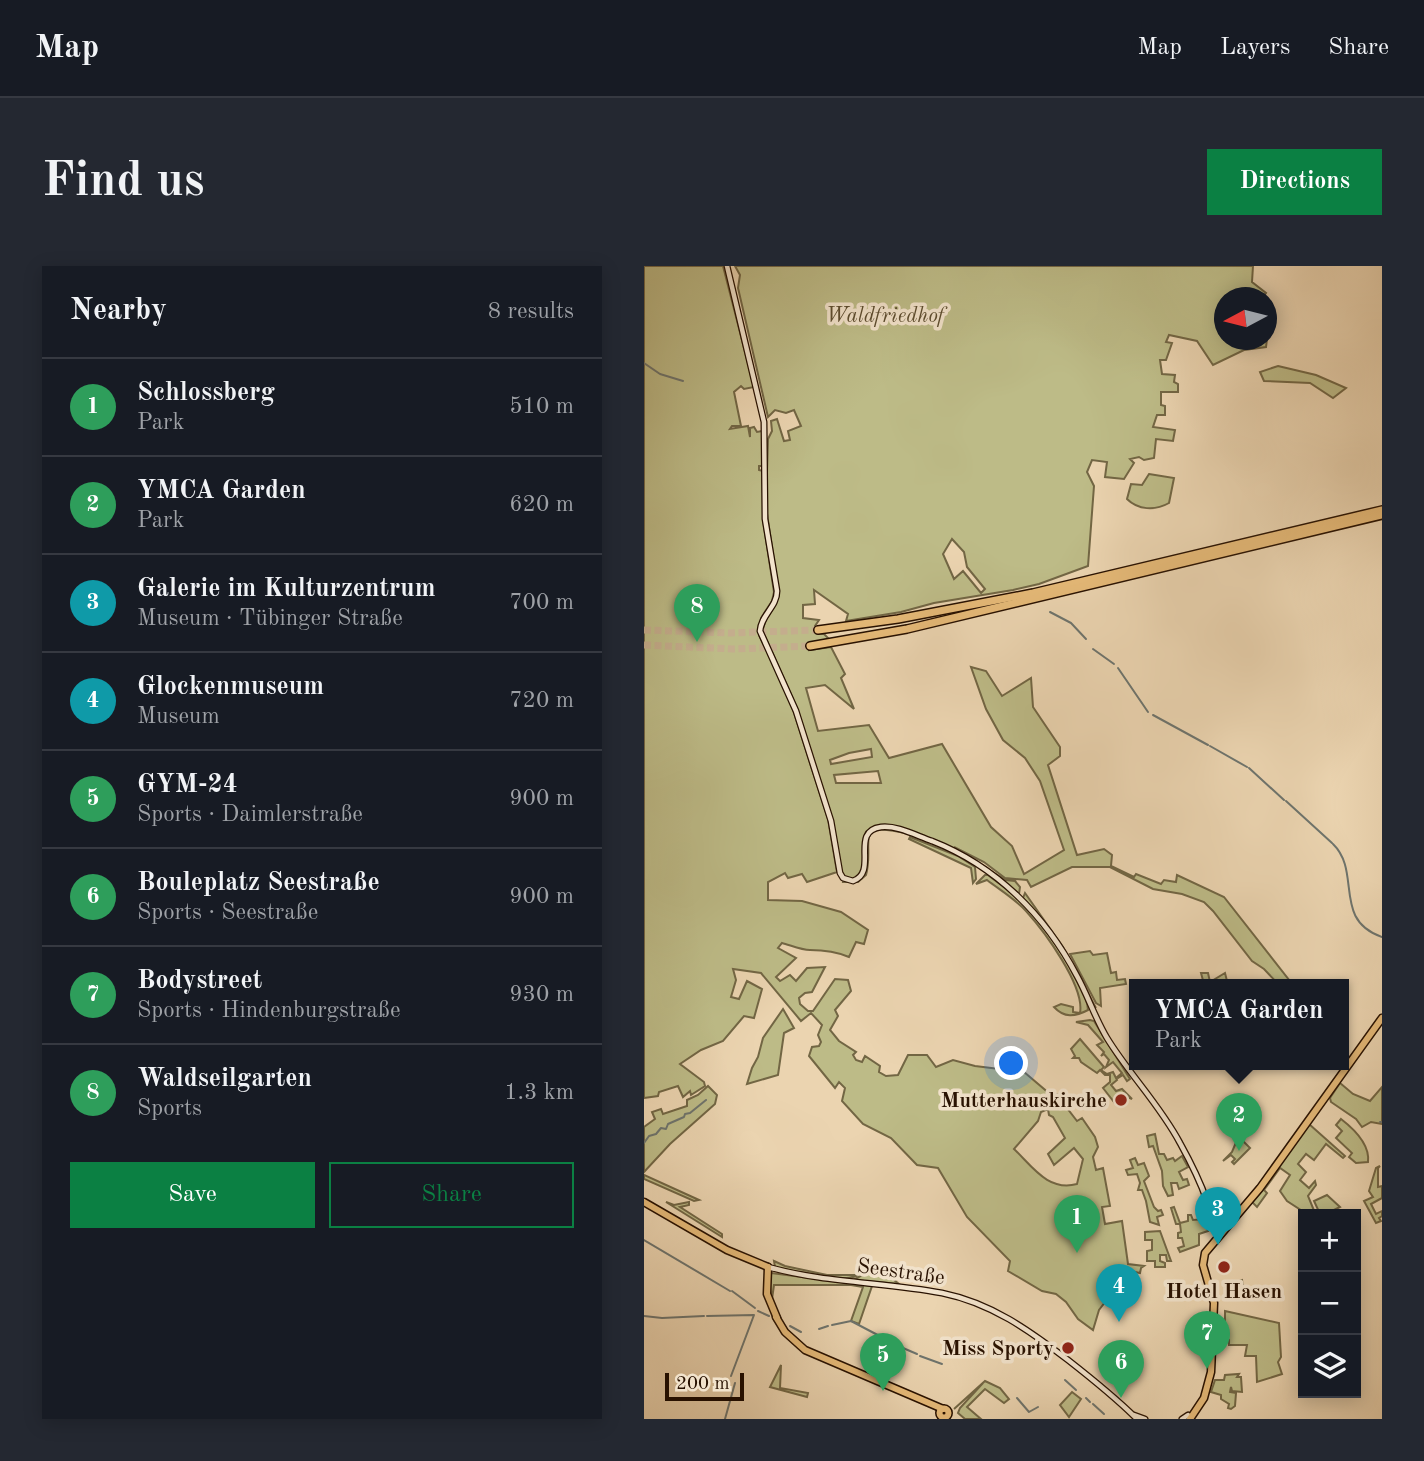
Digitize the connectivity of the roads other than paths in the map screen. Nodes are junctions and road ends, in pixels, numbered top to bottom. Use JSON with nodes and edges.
{"nodes":[{"id":1,"x":727,"y":266,"type":"edge"},
{"id":2,"x":1382,"y":513,"type":"edge"},
{"id":3,"x":818,"y":630,"type":"tunnel mouth"},
{"id":4,"x":810,"y":646,"type":"tunnel mouth"},
{"id":5,"x":1382,"y":1018,"type":"edge"},
{"id":6,"x":1349,"y":1064,"type":"edge"},
{"id":7,"x":1129,"y":1069,"type":"edge"},
{"id":8,"x":1130,"y":1070,"type":"edge"},
{"id":9,"x":1344,"y":1070,"type":"edge"},
{"id":10,"x":644,"y":1202,"type":"edge"},
{"id":11,"x":1221,"y":1234,"type":"junction"},
{"id":12,"x":770,"y":1271,"type":"junction"},
{"id":13,"x":948,"y":1415,"type":"edge"},
{"id":14,"x":1135,"y":1417,"type":"edge"},
{"id":15,"x":1188,"y":1417,"type":"edge"},
{"id":16,"x":1145,"y":1419,"type":"edge"}],
"edges":[{"from":1,"to":7,"type":"main road"},
{"from":2,"to":3,"type":"highway"},
{"from":2,"to":4,"type":"highway"},
{"from":5,"to":6,"type":"main road"},
{"from":8,"to":11,"type":"main road"},
{"from":9,"to":11,"type":"main road"},
{"from":10,"to":12,"type":"main road","name":"Seestraße"},
{"from":11,"to":15,"type":"main road"},
{"from":12,"to":13,"type":"main road"},
{"from":12,"to":14,"type":"main road","name":"Seestraße"},
{"from":14,"to":16,"type":"main road","name":"Seestraße"}]}
